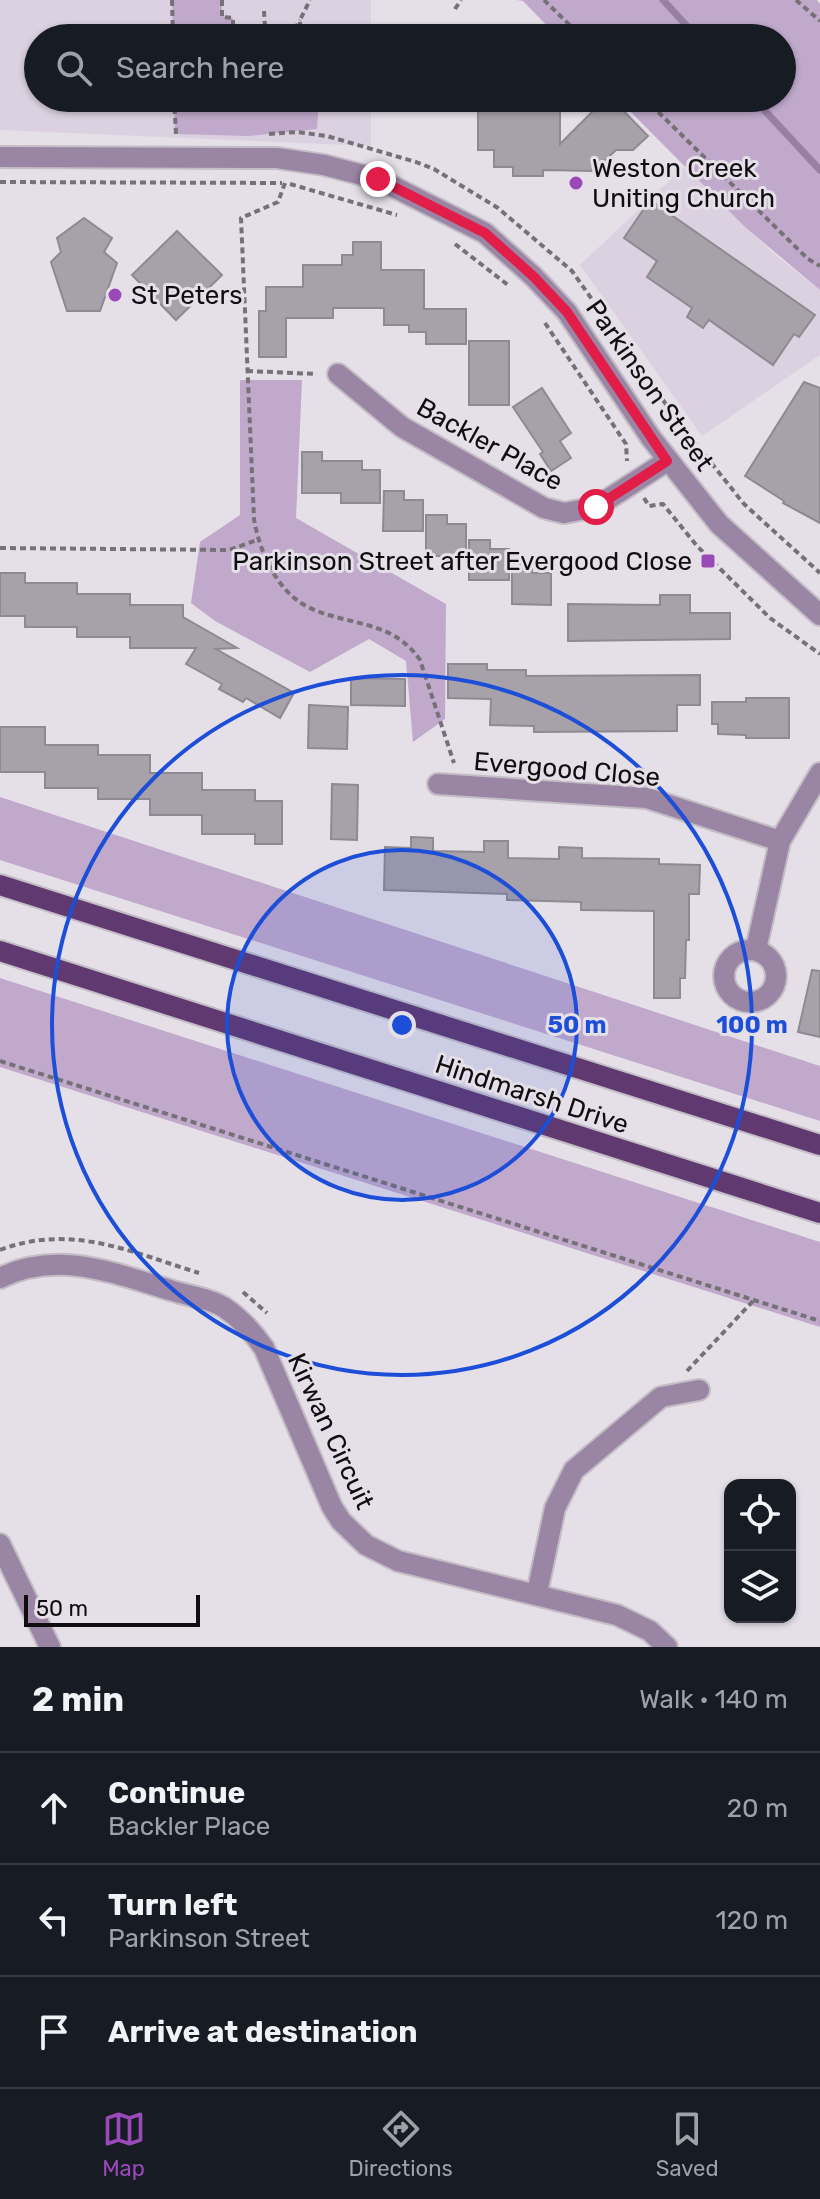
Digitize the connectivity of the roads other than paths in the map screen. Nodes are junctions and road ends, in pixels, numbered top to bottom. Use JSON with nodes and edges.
{"nodes":[{"id":1,"x":0,"y":157,"type":"edge"},
{"id":2,"x":338,"y":374,"type":"road end"},
{"id":3,"x":667,"y":461,"type":"junction"},
{"id":4,"x":820,"y":615,"type":"edge"},
{"id":5,"x":820,"y":773,"type":"edge"},
{"id":6,"x":438,"y":784,"type":"dead end"},
{"id":7,"x":780,"y":841,"type":"junction"},
{"id":8,"x":0,"y":885,"type":"edge"},
{"id":9,"x":756,"y":949,"type":"dead end"},
{"id":10,"x":0,"y":951,"type":"edge"},
{"id":11,"x":820,"y":1145,"type":"edge"},
{"id":12,"x":820,"y":1213,"type":"edge"},
{"id":13,"x":0,"y":1278,"type":"edge"},
{"id":14,"x":699,"y":1390,"type":"dead end"},
{"id":15,"x":0,"y":1544,"type":"edge"},
{"id":16,"x":537,"y":1593,"type":"junction"},
{"id":17,"x":50,"y":1647,"type":"edge"},
{"id":18,"x":667,"y":1647,"type":"edge"}],
"edges":[{"from":1,"to":3,"type":"street","name":"Parkinson Street"},
{"from":2,"to":3,"type":"street","name":"Backler Place"},
{"from":3,"to":4,"type":"street","name":"Parkinson Street"},
{"from":5,"to":7,"type":"street"},
{"from":6,"to":7,"type":"street","name":"Evergood Close"},
{"from":7,"to":9,"type":"street"},
{"from":8,"to":11,"type":"main road","name":"Hindmarsh Drive"},
{"from":10,"to":12,"type":"main road","name":"Hindmarsh Drive"},
{"from":13,"to":16,"type":"street","name":"Kirwan Circuit"},
{"from":14,"to":16,"type":"street"},
{"from":15,"to":17,"type":"street"},
{"from":16,"to":18,"type":"street","name":"Kirwan Circuit"}]}
